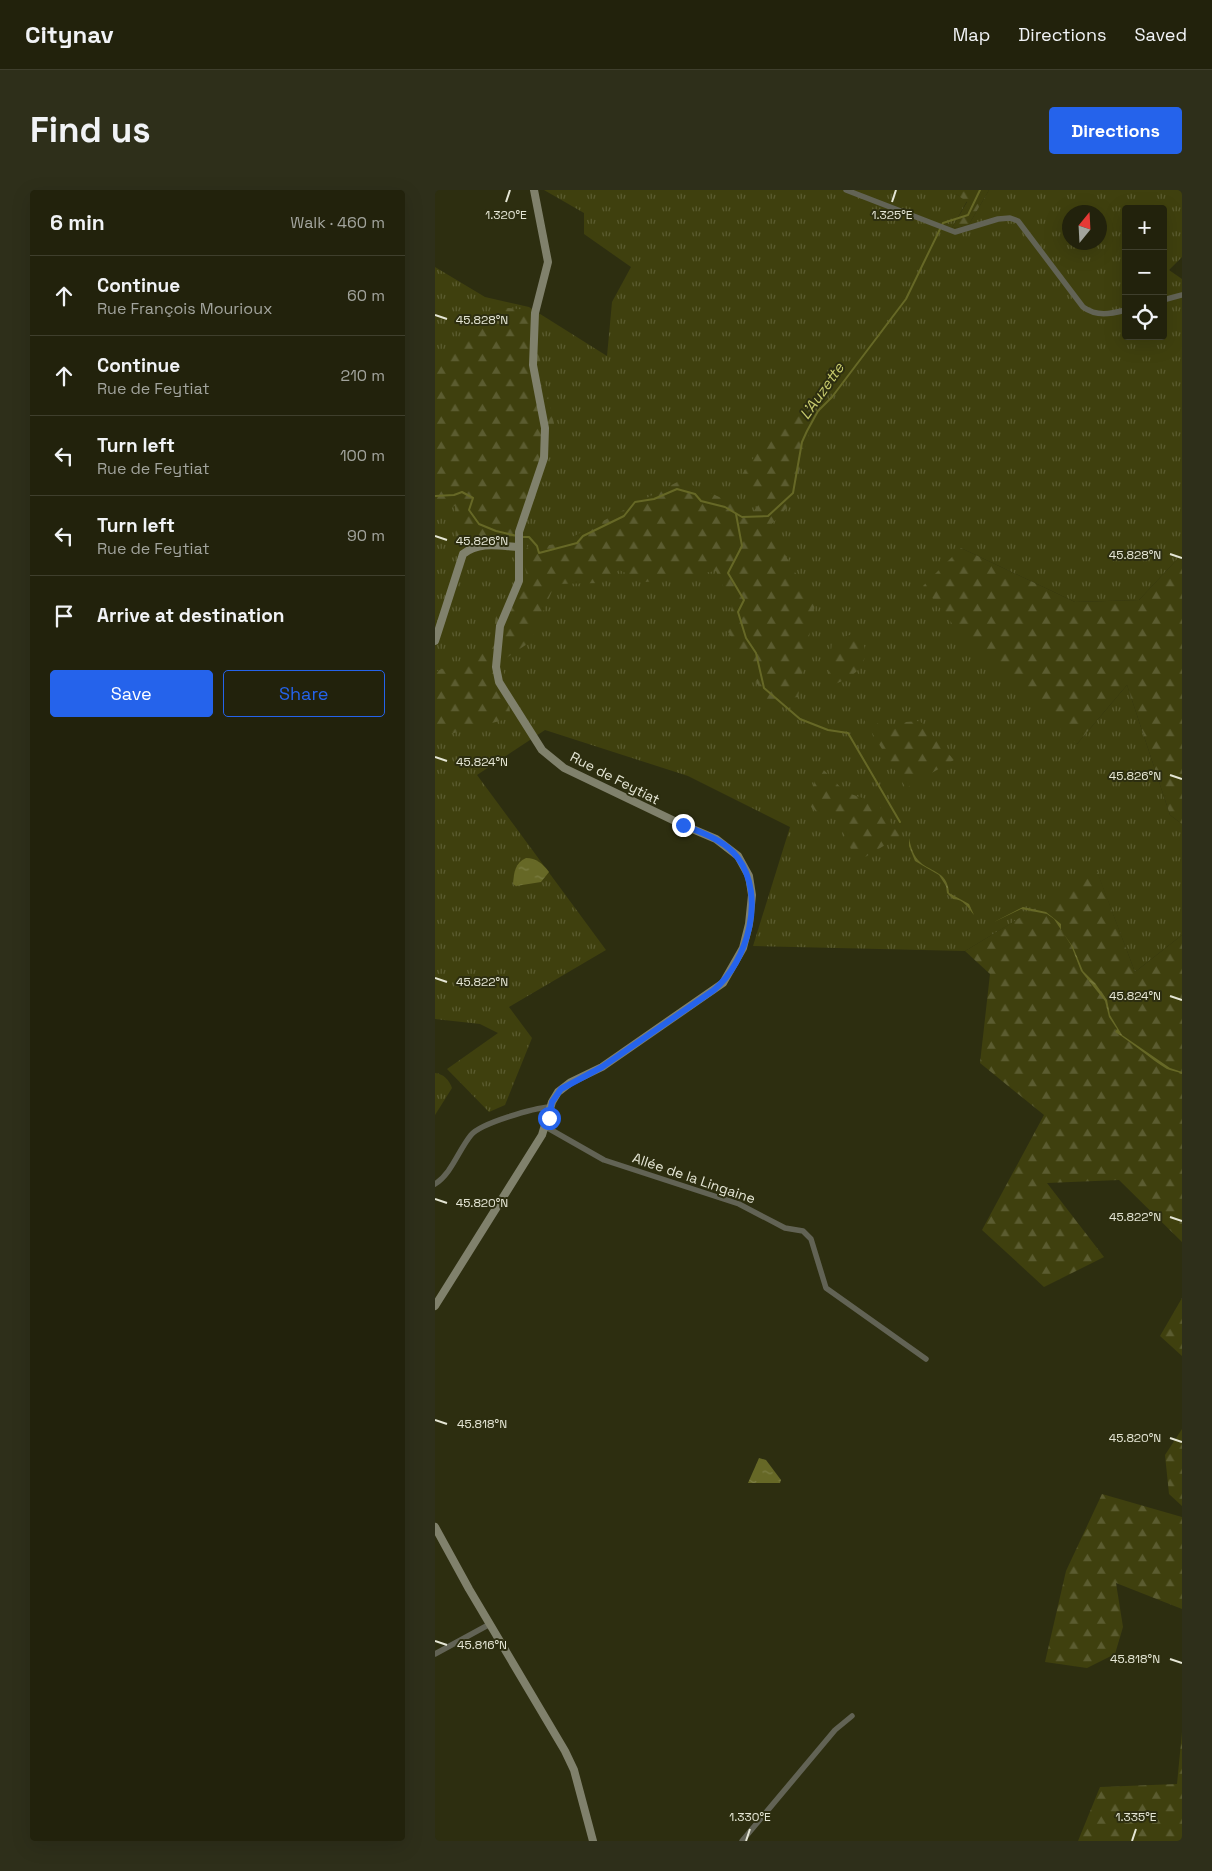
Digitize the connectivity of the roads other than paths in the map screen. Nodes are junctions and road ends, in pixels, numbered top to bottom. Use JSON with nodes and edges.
{"nodes":[{"id":1,"x":534,"y":190,"type":"edge"},
{"id":2,"x":846,"y":190,"type":"edge"},
{"id":3,"x":1182,"y":295,"type":"edge"},
{"id":4,"x":1167,"y":299,"type":"edge"},
{"id":5,"x":1122,"y":311,"type":"edge"},
{"id":6,"x":518,"y":544,"type":"junction"},
{"id":7,"x":435,"y":642,"type":"edge"},
{"id":8,"x":550,"y":1107,"type":"junction"},
{"id":9,"x":546,"y":1127,"type":"junction"},
{"id":10,"x":435,"y":1184,"type":"edge"},
{"id":11,"x":435,"y":1306,"type":"edge"},
{"id":12,"x":926,"y":1360,"type":"dead end"},
{"id":13,"x":435,"y":1527,"type":"edge"},
{"id":14,"x":490,"y":1624,"type":"junction"},
{"id":15,"x":435,"y":1654,"type":"edge"},
{"id":16,"x":852,"y":1716,"type":"dead end"},
{"id":17,"x":593,"y":1841,"type":"edge"},
{"id":18,"x":742,"y":1841,"type":"edge"}],
"edges":[{"from":1,"to":6,"type":"street","name":"Rue de Feytiat"},
{"from":2,"to":5,"type":"street"},
{"from":3,"to":4,"type":"street"},
{"from":6,"to":7,"type":"street"},
{"from":6,"to":8,"type":"street","name":"Rue de Feytiat"},
{"from":8,"to":9,"type":"street"},
{"from":8,"to":10,"type":"street"},
{"from":9,"to":11,"type":"street"},
{"from":9,"to":12,"type":"street","name":"Allée de la Lingaine"},
{"from":13,"to":14,"type":"street"},
{"from":14,"to":15,"type":"street"},
{"from":14,"to":17,"type":"street"},
{"from":16,"to":18,"type":"street"}]}
